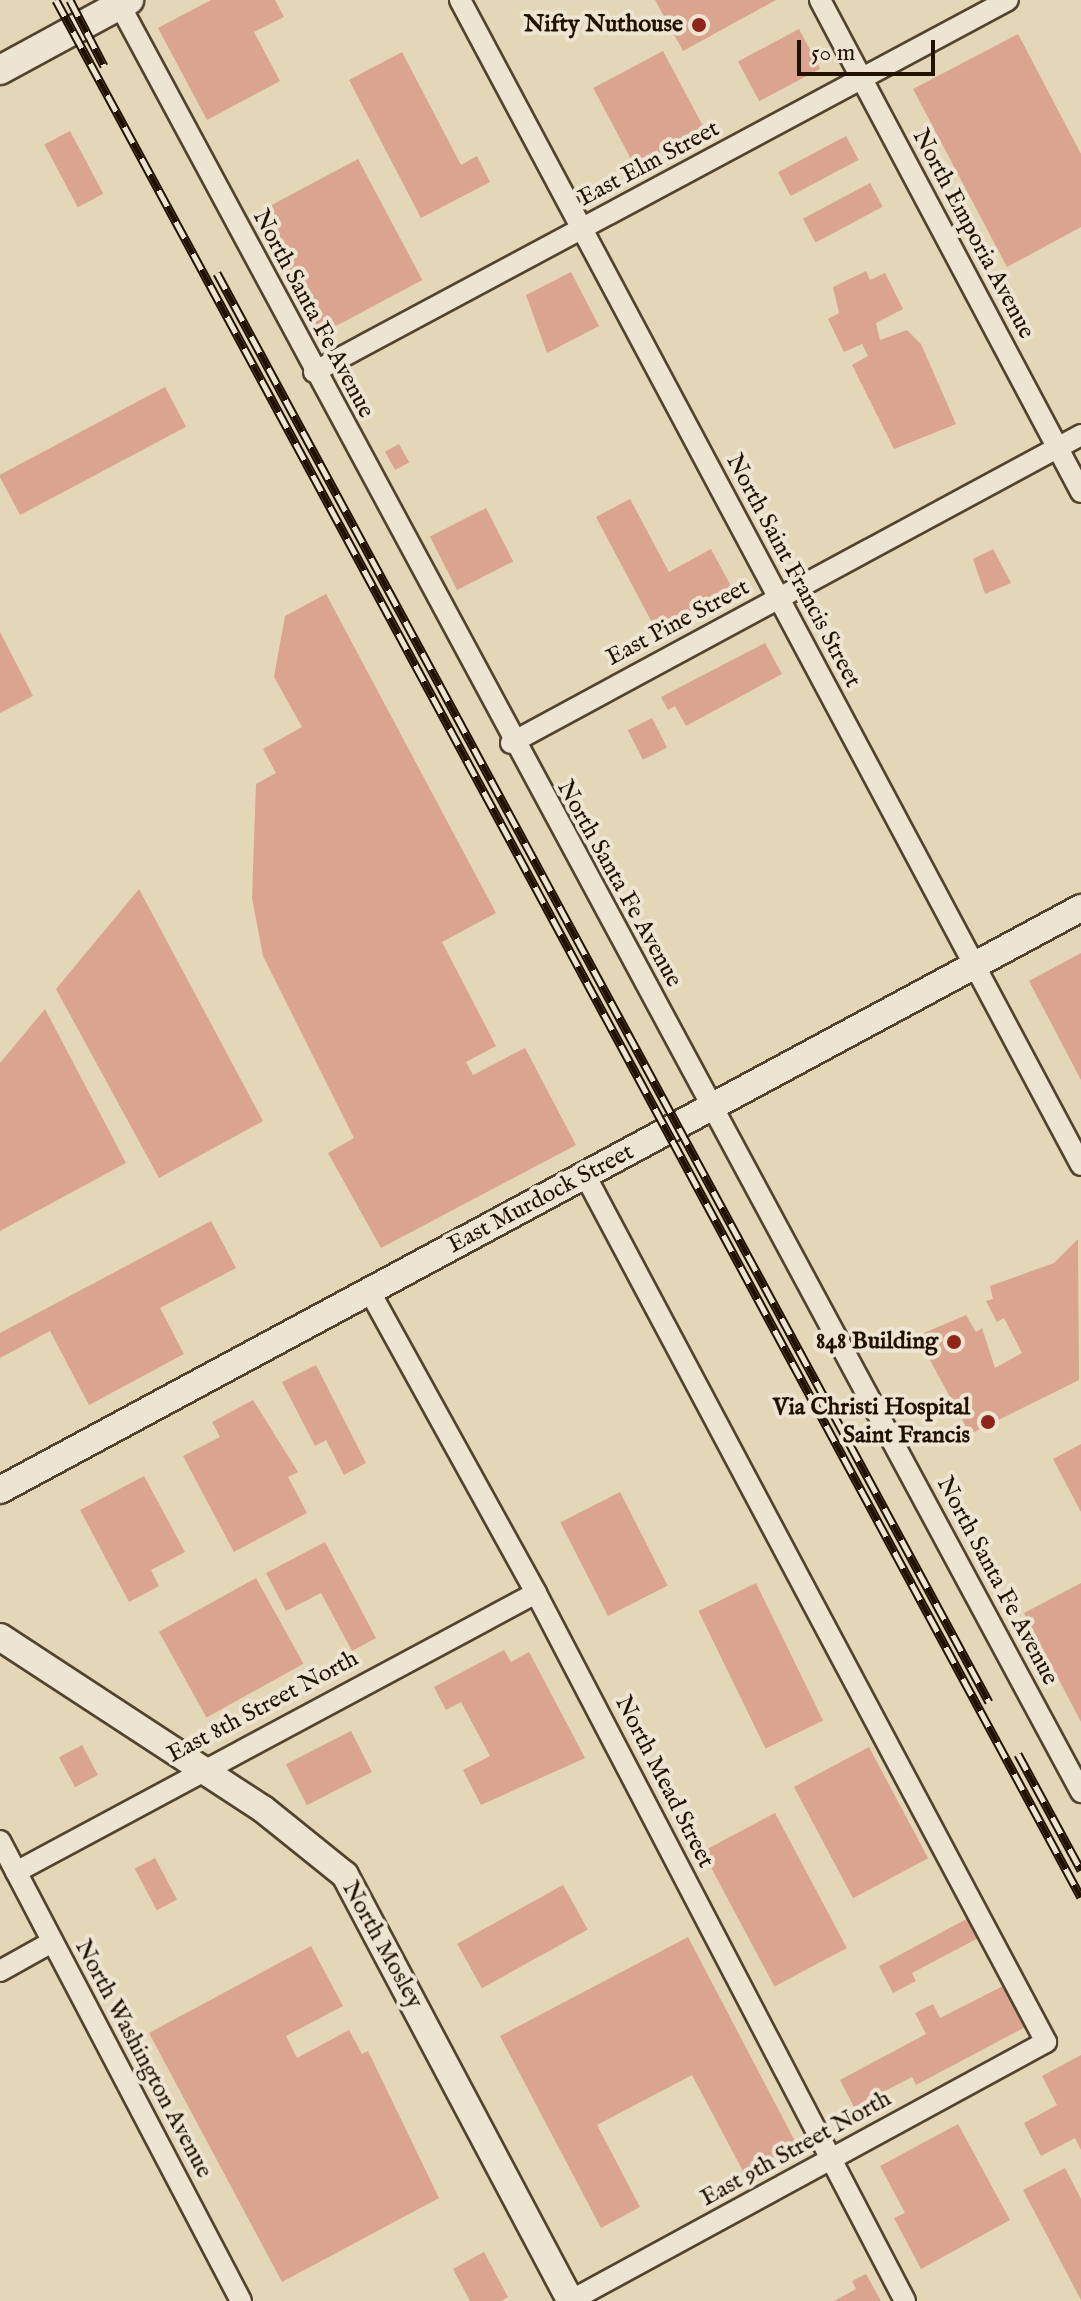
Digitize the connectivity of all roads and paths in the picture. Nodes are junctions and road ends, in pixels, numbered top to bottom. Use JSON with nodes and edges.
{"nodes":[{"id":1,"x":460,"y":0,"type":"edge"},
{"id":2,"x":820,"y":0,"type":"edge"},
{"id":3,"x":1008,"y":0,"type":"edge"},
{"id":4,"x":122,"y":2,"type":"edge"},
{"id":5,"x":0,"y":70,"type":"edge"},
{"id":6,"x":862,"y":79,"type":"junction"},
{"id":7,"x":582,"y":229,"type":"junction"},
{"id":8,"x":314,"y":372,"type":"junction"},
{"id":9,"x":1081,"y":435,"type":"edge"},
{"id":10,"x":1057,"y":448,"type":"junction"},
{"id":11,"x":1081,"y":492,"type":"edge"},
{"id":12,"x":779,"y":598,"type":"junction"},
{"id":13,"x":511,"y":743,"type":"junction"},
{"id":14,"x":1081,"y":908,"type":"edge"},
{"id":15,"x":974,"y":965,"type":"junction"},
{"id":16,"x":712,"y":1106,"type":"junction"},
{"id":17,"x":1081,"y":1165,"type":"edge"},
{"id":18,"x":585,"y":1175,"type":"junction"},
{"id":19,"x":370,"y":1292,"type":"junction"},
{"id":20,"x":0,"y":1490,"type":"edge"},
{"id":21,"x":536,"y":1593,"type":"junction"},
{"id":22,"x":0,"y":1637,"type":"edge"},
{"id":23,"x":200,"y":1768,"type":"junction"},
{"id":24,"x":1081,"y":1792,"type":"edge"},
{"id":25,"x":0,"y":1841,"type":"edge"},
{"id":26,"x":16,"y":1872,"type":"junction"},
{"id":27,"x":52,"y":1942,"type":"junction"},
{"id":28,"x":0,"y":1971,"type":"edge"},
{"id":29,"x":831,"y":2160,"type":"junction"},
{"id":30,"x":241,"y":2301,"type":"edge"},
{"id":31,"x":570,"y":2301,"type":"edge"},
{"id":32,"x":905,"y":2301,"type":"edge"}],
"edges":[{"from":1,"to":7,"type":"street","name":"North Saint Francis Street"},
{"from":2,"to":6,"type":"street","name":"North Emporia Avenue"},
{"from":3,"to":6,"type":"street","name":"East Elm Street"},
{"from":4,"to":5,"type":"main road"},
{"from":4,"to":8,"type":"street","name":"North Santa Fe Avenue"},
{"from":6,"to":7,"type":"street","name":"East Elm Street"},
{"from":6,"to":10,"type":"street","name":"North Emporia Avenue"},
{"from":7,"to":8,"type":"street","name":"East Elm Street"},
{"from":7,"to":12,"type":"street","name":"North Saint Francis Street"},
{"from":8,"to":13,"type":"street","name":"North Santa Fe Avenue"},
{"from":9,"to":10,"type":"street","name":"East Pine Street"},
{"from":10,"to":11,"type":"street","name":"North Emporia Avenue"},
{"from":10,"to":12,"type":"street","name":"East Pine Street"},
{"from":12,"to":13,"type":"street","name":"East Pine Street"},
{"from":12,"to":15,"type":"street","name":"North Saint Francis Street"},
{"from":13,"to":16,"type":"street","name":"North Santa Fe Avenue"},
{"from":14,"to":15,"type":"street","name":"East Murdock Street"},
{"from":15,"to":16,"type":"street","name":"East Murdock Street"},
{"from":15,"to":17,"type":"street","name":"North Saint Francis Street"},
{"from":16,"to":18,"type":"street","name":"East Murdock Street"},
{"from":16,"to":24,"type":"street","name":"North Santa Fe Avenue"},
{"from":18,"to":19,"type":"street","name":"East Murdock Street"},
{"from":18,"to":29,"type":"street","name":"East 9th Street North"},
{"from":19,"to":20,"type":"street","name":"East Murdock Street"},
{"from":19,"to":21,"type":"street","name":"North Mead Street"},
{"from":21,"to":23,"type":"street","name":"East 8th Street North"},
{"from":21,"to":29,"type":"street","name":"North Mead Street"},
{"from":22,"to":23,"type":"street","name":"North Mosley"},
{"from":23,"to":26,"type":"street","name":"East 8th Street North"},
{"from":23,"to":31,"type":"street","name":"North Mosley"},
{"from":25,"to":26,"type":"street","name":"North Washington Avenue"},
{"from":26,"to":27,"type":"street","name":"North Washington Avenue"},
{"from":27,"to":28,"type":"street"},
{"from":27,"to":30,"type":"street","name":"North Washington Avenue"},
{"from":29,"to":31,"type":"street","name":"East 9th Street North"},
{"from":29,"to":32,"type":"street","name":"North Mead Street"}]}
